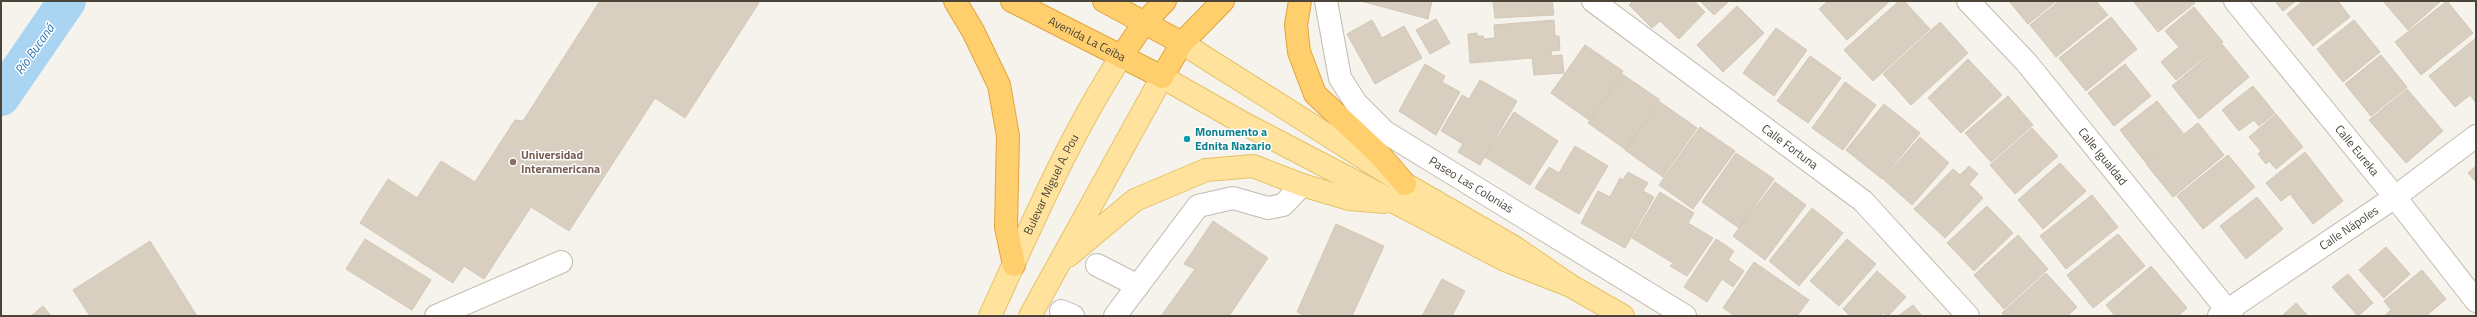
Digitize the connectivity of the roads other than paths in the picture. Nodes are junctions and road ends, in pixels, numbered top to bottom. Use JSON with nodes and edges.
{"nodes":[{"id":1,"x":954,"y":1,"type":"edge"},
{"id":2,"x":1012,"y":1,"type":"edge"},
{"id":3,"x":1104,"y":1,"type":"edge"},
{"id":4,"x":1166,"y":1,"type":"edge"},
{"id":5,"x":1223,"y":1,"type":"edge"},
{"id":6,"x":1300,"y":1,"type":"edge"},
{"id":7,"x":1326,"y":1,"type":"edge"},
{"id":8,"x":1593,"y":1,"type":"edge"},
{"id":9,"x":1968,"y":1,"type":"edge"},
{"id":10,"x":2235,"y":1,"type":"edge"},
{"id":11,"x":1144,"y":23,"type":"junction"},
{"id":12,"x":1182,"y":43,"type":"junction"},
{"id":13,"x":1121,"y":57,"type":"junction"},
{"id":14,"x":1162,"y":77,"type":"junction"},
{"id":15,"x":2476,"y":136,"type":"edge"},
{"id":16,"x":1302,"y":185,"type":"junction"},
{"id":17,"x":1400,"y":193,"type":"junction"},
{"id":18,"x":2395,"y":197,"type":"junction"},
{"id":19,"x":561,"y":262,"type":"dead end"},
{"id":20,"x":1014,"y":265,"type":"junction"},
{"id":21,"x":1097,"y":265,"type":"dead end"},
{"id":22,"x":1056,"y":266,"type":"junction"},
{"id":23,"x":1138,"y":286,"type":"junction"},
{"id":24,"x":2476,"y":301,"type":"edge"},
{"id":25,"x":2226,"y":314,"type":"edge"},
{"id":26,"x":436,"y":316,"type":"edge"},
{"id":27,"x":990,"y":316,"type":"edge"},
{"id":28,"x":1030,"y":316,"type":"edge"},
{"id":29,"x":1115,"y":316,"type":"edge"},
{"id":30,"x":1623,"y":316,"type":"edge"},
{"id":31,"x":1685,"y":316,"type":"edge"},
{"id":32,"x":1968,"y":316,"type":"edge"}],
"edges":[{"from":1,"to":20,"type":"highway"},
{"from":2,"to":13,"type":"highway","name":"Avenida La Ceiba"},
{"from":3,"to":11,"type":"highway"},
{"from":4,"to":11,"type":"highway"},
{"from":5,"to":12,"type":"highway"},
{"from":6,"to":17,"type":"highway"},
{"from":7,"to":31,"type":"street","name":"Paseo Las Colonias"},
{"from":8,"to":32,"type":"street","name":"Calle Fortuna"},
{"from":9,"to":25,"type":"street","name":"Calle Igualdad"},
{"from":10,"to":18,"type":"street","name":"Calle Eureka"},
{"from":11,"to":12,"type":"highway"},
{"from":11,"to":13,"type":"highway"},
{"from":12,"to":14,"type":"highway"},
{"from":12,"to":17,"type":"main road"},
{"from":13,"to":14,"type":"highway","name":"Avenida La Ceiba"},
{"from":13,"to":20,"type":"main road","name":"Bulevar Miguel A. Pou"},
{"from":14,"to":17,"type":"main road"},
{"from":14,"to":22,"type":"main road"},
{"from":15,"to":18,"type":"street","name":"Calle Nápoles"},
{"from":16,"to":17,"type":"main road"},
{"from":16,"to":22,"type":"main road"},
{"from":16,"to":23,"type":"street"},
{"from":17,"to":30,"type":"main road"},
{"from":18,"to":24,"type":"street","name":"Calle Eureka"},
{"from":18,"to":25,"type":"street","name":"Calle Nápoles"},
{"from":19,"to":26,"type":"street"},
{"from":20,"to":27,"type":"main road","name":"Bulevar Miguel A. Pou"},
{"from":21,"to":23,"type":"street"},
{"from":22,"to":28,"type":"main road"},
{"from":23,"to":29,"type":"street"}]}
